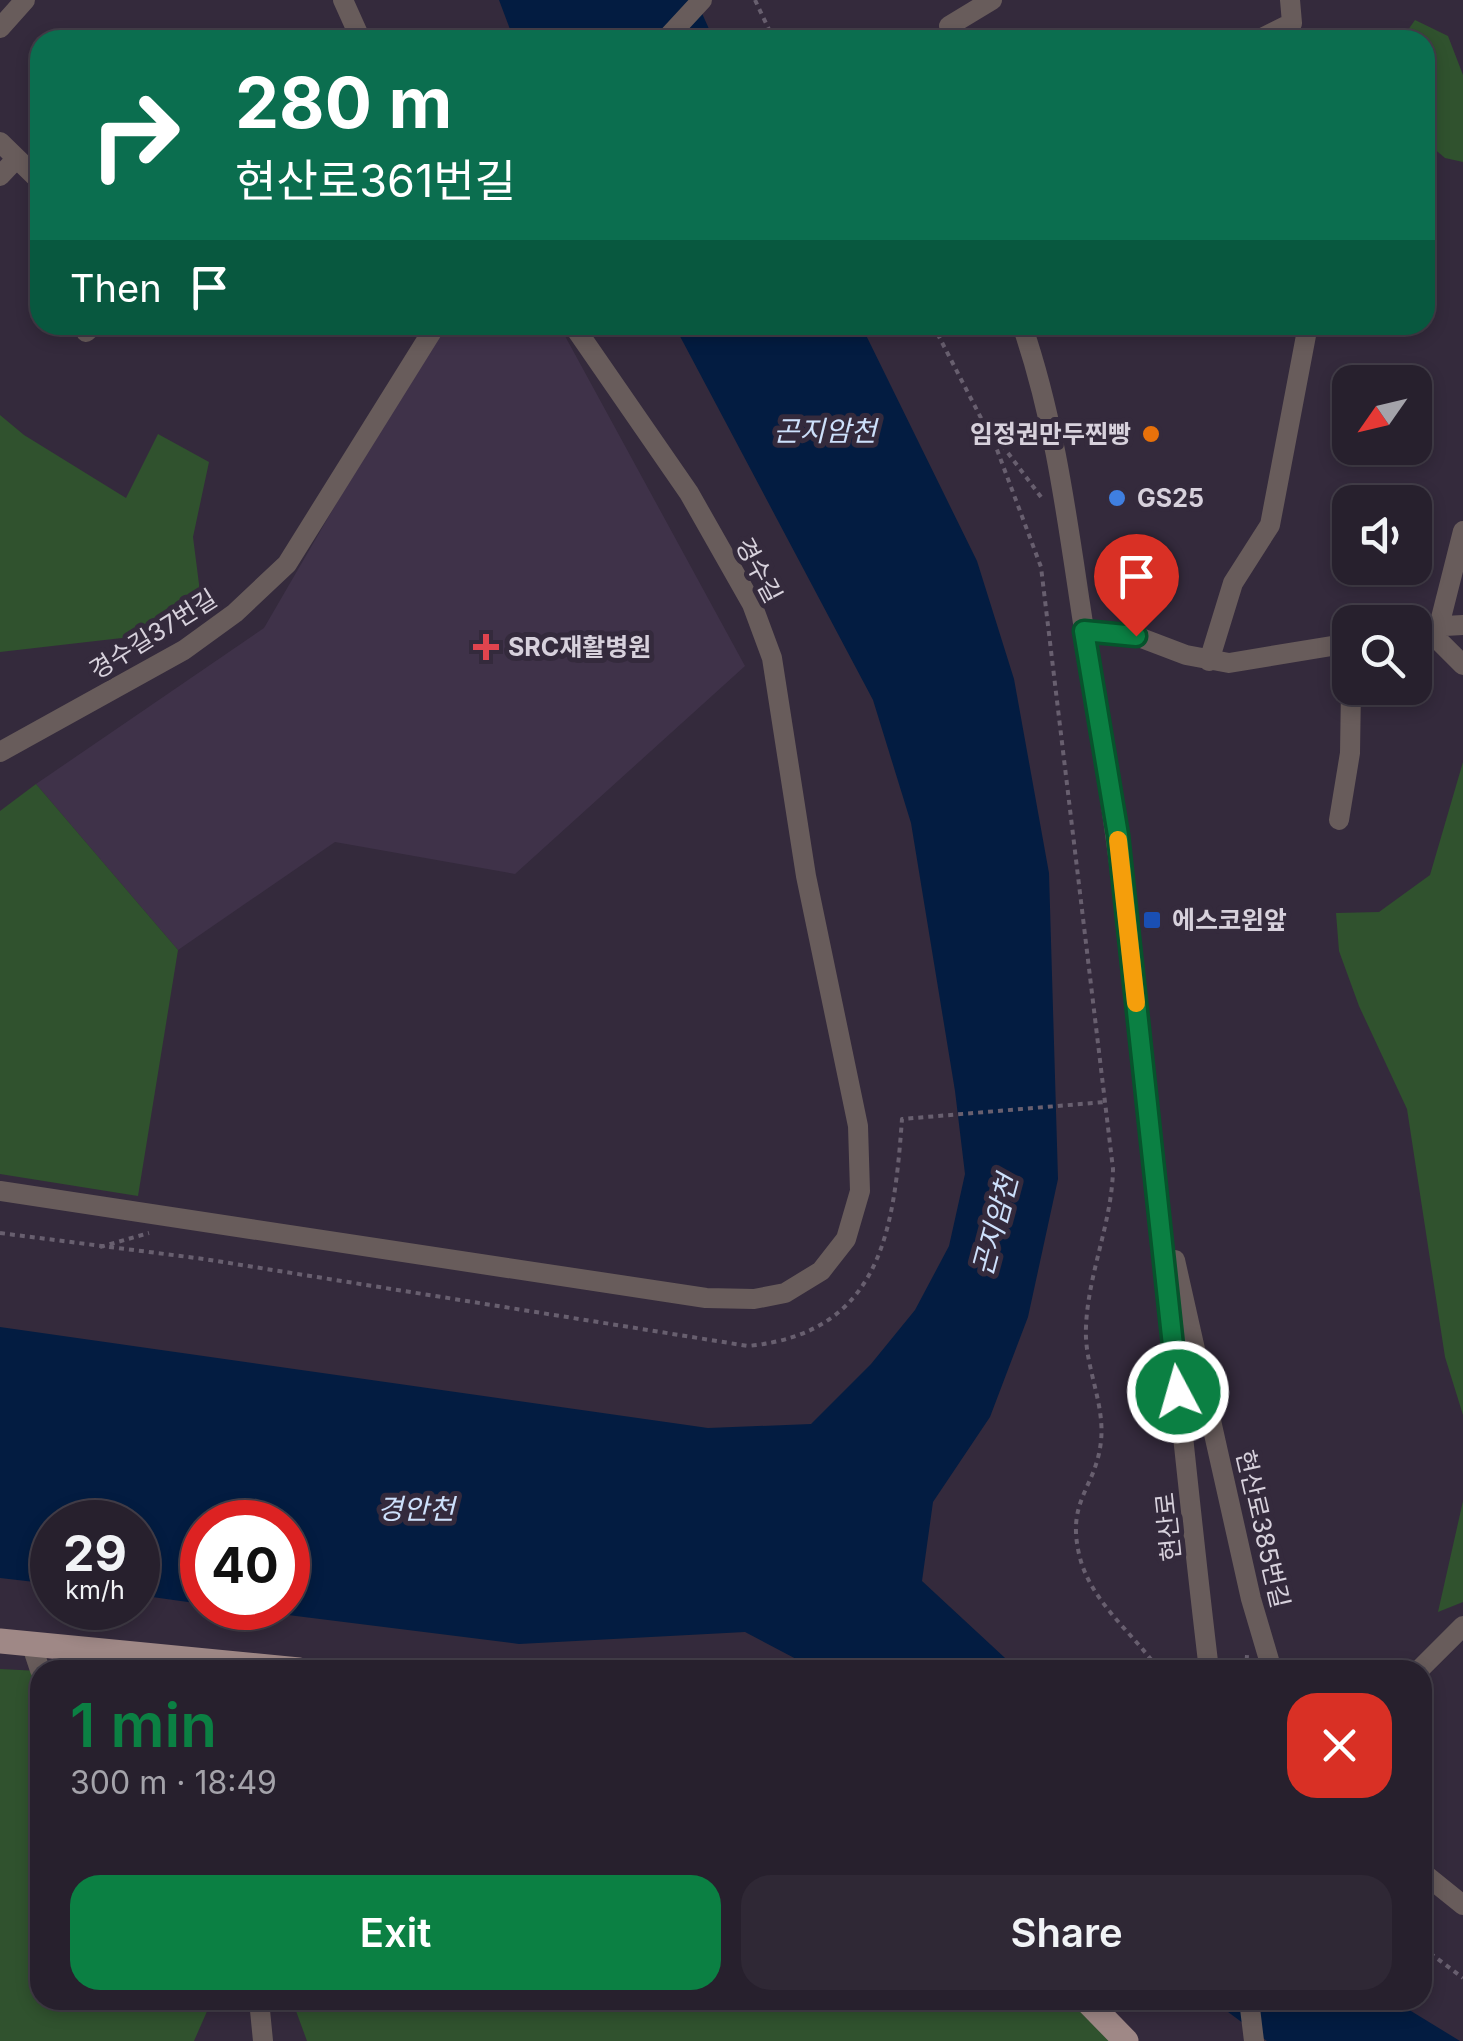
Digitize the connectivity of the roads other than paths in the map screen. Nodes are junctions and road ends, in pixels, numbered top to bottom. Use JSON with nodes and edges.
{"nodes":[{"id":1,"x":26,"y":0,"type":"edge"},
{"id":2,"x":343,"y":0,"type":"edge"},
{"id":3,"x":702,"y":0,"type":"edge"},
{"id":4,"x":954,"y":0,"type":"edge"},
{"id":5,"x":992,"y":0,"type":"edge"},
{"id":6,"x":1290,"y":0,"type":"edge"},
{"id":7,"x":0,"y":28,"type":"edge"},
{"id":8,"x":356,"y":30,"type":"edge"},
{"id":9,"x":674,"y":30,"type":"edge"},
{"id":10,"x":949,"y":30,"type":"edge"},
{"id":11,"x":953,"y":30,"type":"edge"},
{"id":12,"x":1277,"y":30,"type":"edge"},
{"id":13,"x":0,"y":142,"type":"edge"},
{"id":14,"x":16,"y":160,"type":"junction"},
{"id":15,"x":30,"y":172,"type":"edge"},
{"id":16,"x":0,"y":176,"type":"edge"},
{"id":17,"x":430,"y":335,"type":"edge"},
{"id":18,"x":580,"y":335,"type":"edge"},
{"id":19,"x":1025,"y":335,"type":"edge"},
{"id":20,"x":1306,"y":335,"type":"edge"},
{"id":21,"x":1463,"y":530,"type":"edge"},
{"id":22,"x":1432,"y":612,"type":"edge"},
{"id":23,"x":1463,"y":625,"type":"edge"},
{"id":24,"x":1432,"y":628,"type":"edge"},
{"id":25,"x":1084,"y":631,"type":"junction"},
{"id":26,"x":1432,"y":634,"type":"edge"},
{"id":27,"x":1332,"y":647,"type":"edge"},
{"id":28,"x":1208,"y":661,"type":"junction"},
{"id":29,"x":1463,"y":665,"type":"edge"},
{"id":30,"x":1351,"y":705,"type":"edge"},
{"id":31,"x":0,"y":752,"type":"edge"},
{"id":32,"x":1339,"y":820,"type":"dead end"},
{"id":33,"x":1153,"y":1165,"type":"junction"},
{"id":34,"x":0,"y":1191,"type":"edge"},
{"id":35,"x":1463,"y":1626,"type":"edge"},
{"id":36,"x":0,"y":1641,"type":"edge"},
{"id":37,"x":31,"y":1644,"type":"junction"},
{"id":38,"x":37,"y":1660,"type":"edge"},
{"id":39,"x":196,"y":1660,"type":"edge"},
{"id":40,"x":1208,"y":1660,"type":"edge"},
{"id":41,"x":1269,"y":1660,"type":"edge"},
{"id":42,"x":1429,"y":1660,"type":"edge"},
{"id":43,"x":1432,"y":1880,"type":"edge"},
{"id":44,"x":1463,"y":1906,"type":"edge"},
{"id":45,"x":260,"y":2010,"type":"edge"},
{"id":46,"x":1096,"y":2010,"type":"edge"},
{"id":47,"x":1249,"y":2010,"type":"edge"},
{"id":48,"x":264,"y":2041,"type":"edge"},
{"id":49,"x":1126,"y":2041,"type":"edge"},
{"id":50,"x":1254,"y":2041,"type":"edge"}],
"edges":[{"from":1,"to":7,"type":"street"},
{"from":2,"to":8,"type":"street"},
{"from":3,"to":9,"type":"street"},
{"from":4,"to":10,"type":"street"},
{"from":5,"to":11,"type":"street"},
{"from":6,"to":12,"type":"street"},
{"from":13,"to":14,"type":"street"},
{"from":14,"to":15,"type":"street"},
{"from":14,"to":16,"type":"street"},
{"from":17,"to":31,"type":"street","name":"경수길37번길"},
{"from":18,"to":34,"type":"street","name":"경수길"},
{"from":19,"to":25,"type":"street","name":"현산로"},
{"from":20,"to":28,"type":"street"},
{"from":21,"to":22,"type":"street"},
{"from":23,"to":24,"type":"street"},
{"from":25,"to":28,"type":"street"},
{"from":25,"to":33,"type":"street","name":"현산로"},
{"from":26,"to":29,"type":"street"},
{"from":27,"to":28,"type":"street"},
{"from":30,"to":32,"type":"street"},
{"from":33,"to":40,"type":"street","name":"현산로"},
{"from":33,"to":41,"type":"street","name":"현산로385번길"},
{"from":35,"to":42,"type":"street"},
{"from":36,"to":37,"type":"main road"},
{"from":37,"to":38,"type":"street"},
{"from":37,"to":39,"type":"main road"},
{"from":43,"to":44,"type":"street"},
{"from":45,"to":48,"type":"street"},
{"from":46,"to":49,"type":"main road"},
{"from":47,"to":50,"type":"street"}]}
